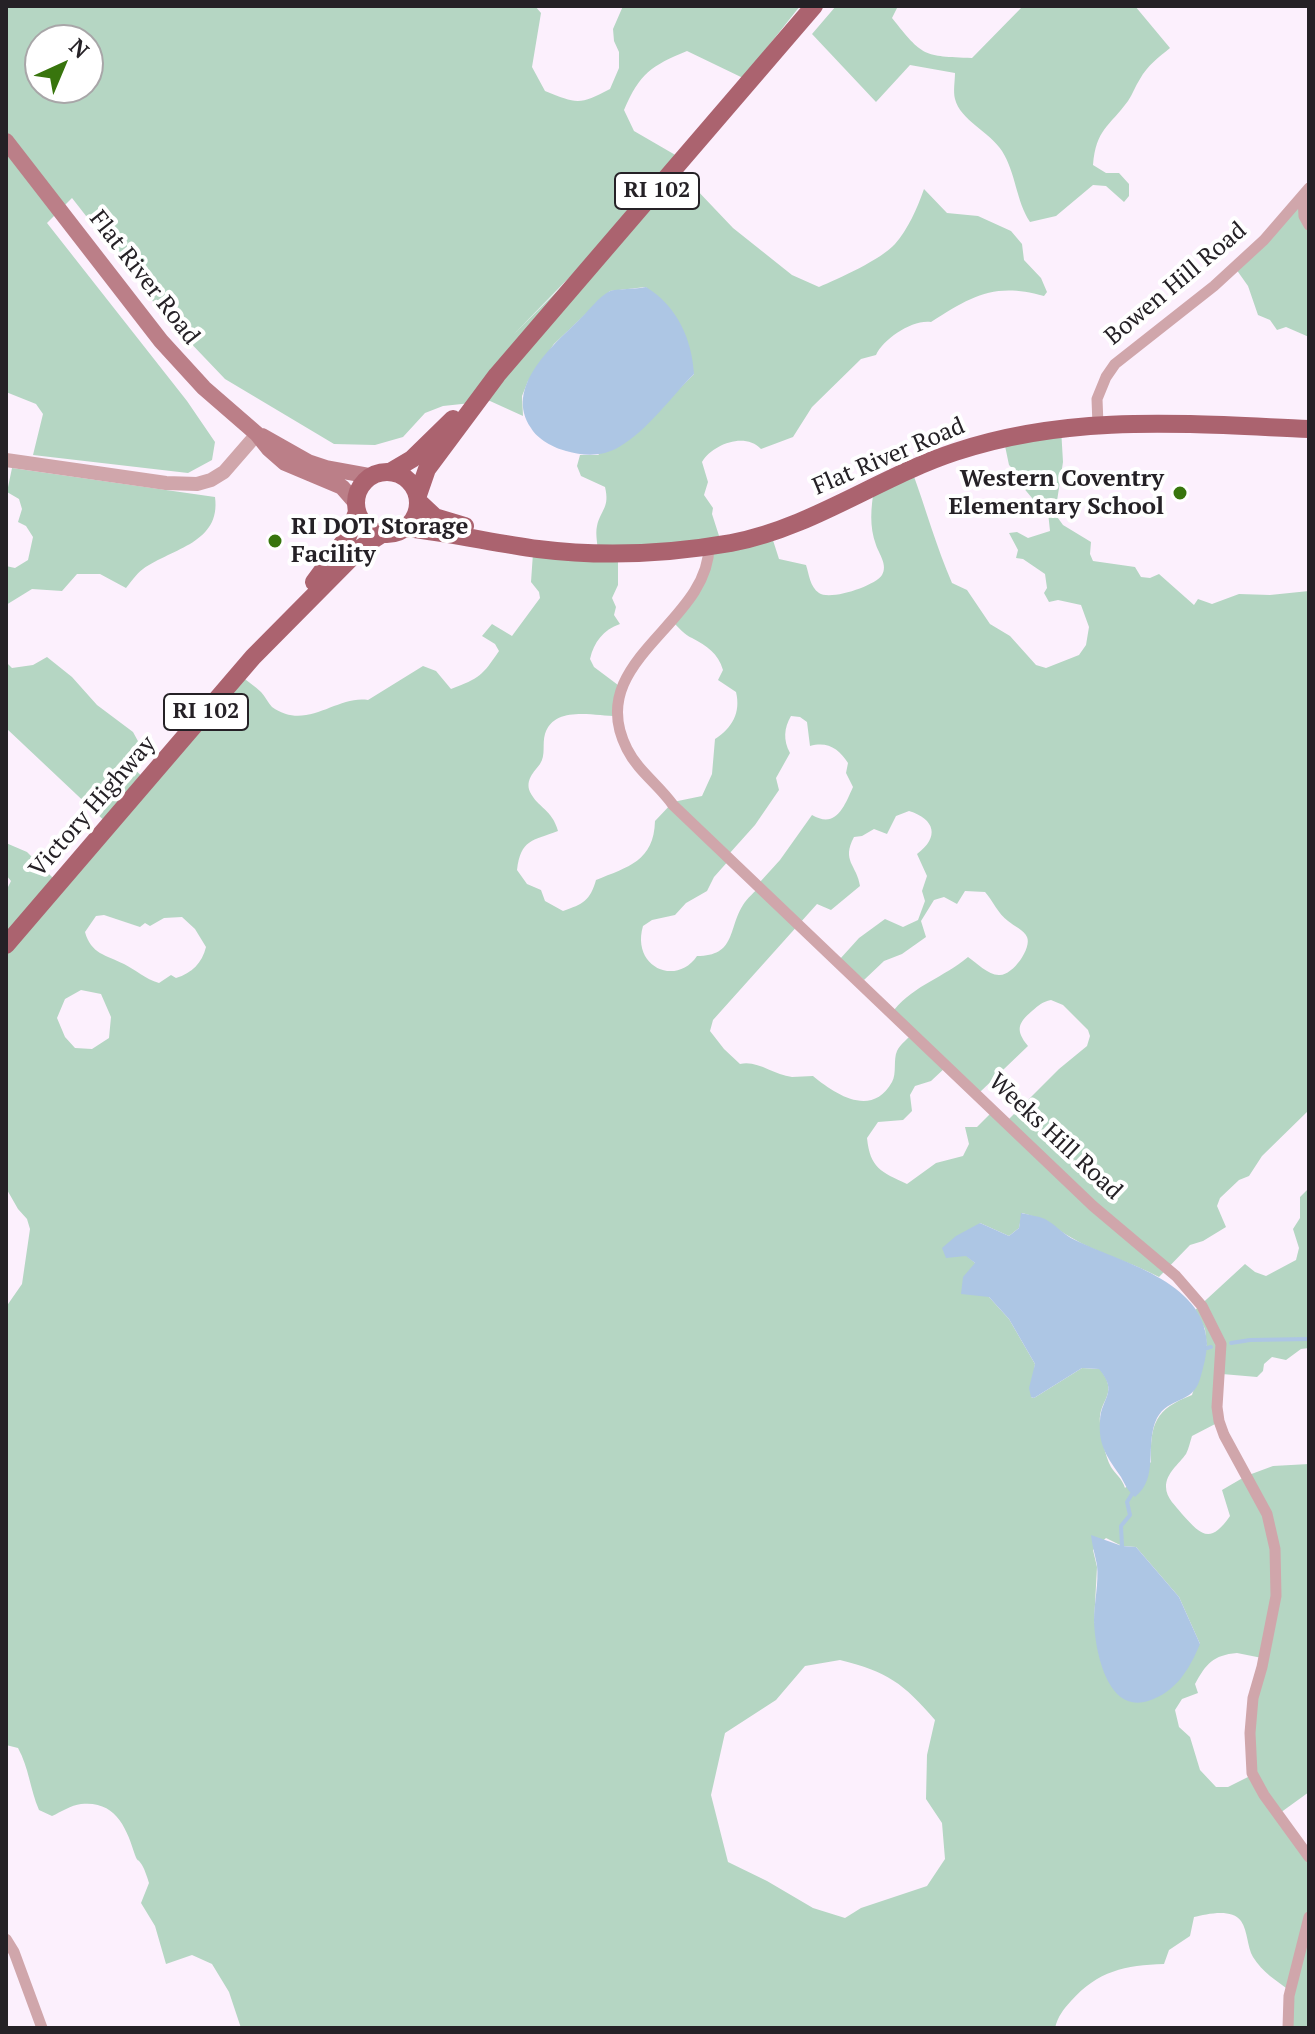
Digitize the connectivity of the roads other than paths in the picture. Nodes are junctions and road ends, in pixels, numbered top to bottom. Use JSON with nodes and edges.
{"nodes":[{"id":1,"x":814,"y":6,"type":"edge"},
{"id":2,"x":6,"y":141,"type":"edge"},
{"id":3,"x":1306,"y":193,"type":"edge"},
{"id":4,"x":1309,"y":225,"type":"edge"},
{"id":5,"x":497,"y":375,"type":"junction"},
{"id":6,"x":1098,"y":425,"type":"junction"},
{"id":7,"x":1309,"y":429,"type":"edge"},
{"id":8,"x":257,"y":434,"type":"junction"},
{"id":9,"x":6,"y":460,"type":"edge"},
{"id":10,"x":390,"y":472,"type":"junction"},
{"id":11,"x":370,"y":476,"type":"junction"},
{"id":12,"x":418,"y":499,"type":"junction"},
{"id":13,"x":357,"y":508,"type":"junction"},
{"id":14,"x":406,"y":528,"type":"junction"},
{"id":15,"x":382,"y":534,"type":"junction"},
{"id":16,"x":709,"y":546,"type":"junction"},
{"id":17,"x":540,"y":549,"type":"junction"},
{"id":18,"x":279,"y":629,"type":"junction"},
{"id":19,"x":6,"y":945,"type":"edge"},
{"id":20,"x":1309,"y":1857,"type":"edge"},
{"id":21,"x":1309,"y":1917,"type":"edge"},
{"id":22,"x":6,"y":1939,"type":"edge"},
{"id":23,"x":42,"y":2028,"type":"edge"},
{"id":24,"x":1288,"y":2028,"type":"edge"}],
"edges":[{"from":1,"to":5,"type":"main road","number":"RI 102"},
{"from":2,"to":8,"type":"main road","name":"Flat River Road"},
{"from":3,"to":4,"type":"street"},
{"from":3,"to":6,"type":"street","name":"Bowen Hill Road"},
{"from":5,"to":10,"type":"main road","number":"RI 102"},
{"from":5,"to":12,"type":"main road","number":"RI 102"},
{"from":6,"to":7,"type":"main road","name":"Flat River Road"},
{"from":6,"to":16,"type":"main road","name":"Flat River Road"},
{"from":8,"to":9,"type":"street"},
{"from":8,"to":11,"type":"main road","name":"Flat River Road"},
{"from":8,"to":13,"type":"main road","name":"Flat River Road"},
{"from":10,"to":11,"type":"main road"},
{"from":10,"to":12,"type":"main road"},
{"from":11,"to":13,"type":"main road"},
{"from":12,"to":14,"type":"main road"},
{"from":12,"to":17,"type":"main road","name":"Flat River Road"},
{"from":13,"to":15,"type":"main road"},
{"from":13,"to":18,"type":"main road","name":"Victory Highway","number":"RI 102"},
{"from":14,"to":15,"type":"main road"},
{"from":14,"to":17,"type":"main road","name":"Flat River Road"},
{"from":15,"to":18,"type":"main road","name":"Victory Highway","number":"RI 102"},
{"from":16,"to":17,"type":"main road","name":"Flat River Road"},
{"from":16,"to":20,"type":"street","name":"Weeks Hill Road"},
{"from":18,"to":19,"type":"main road","name":"Victory Highway","number":"RI 102"},
{"from":21,"to":24,"type":"street"},
{"from":22,"to":23,"type":"street"}]}
